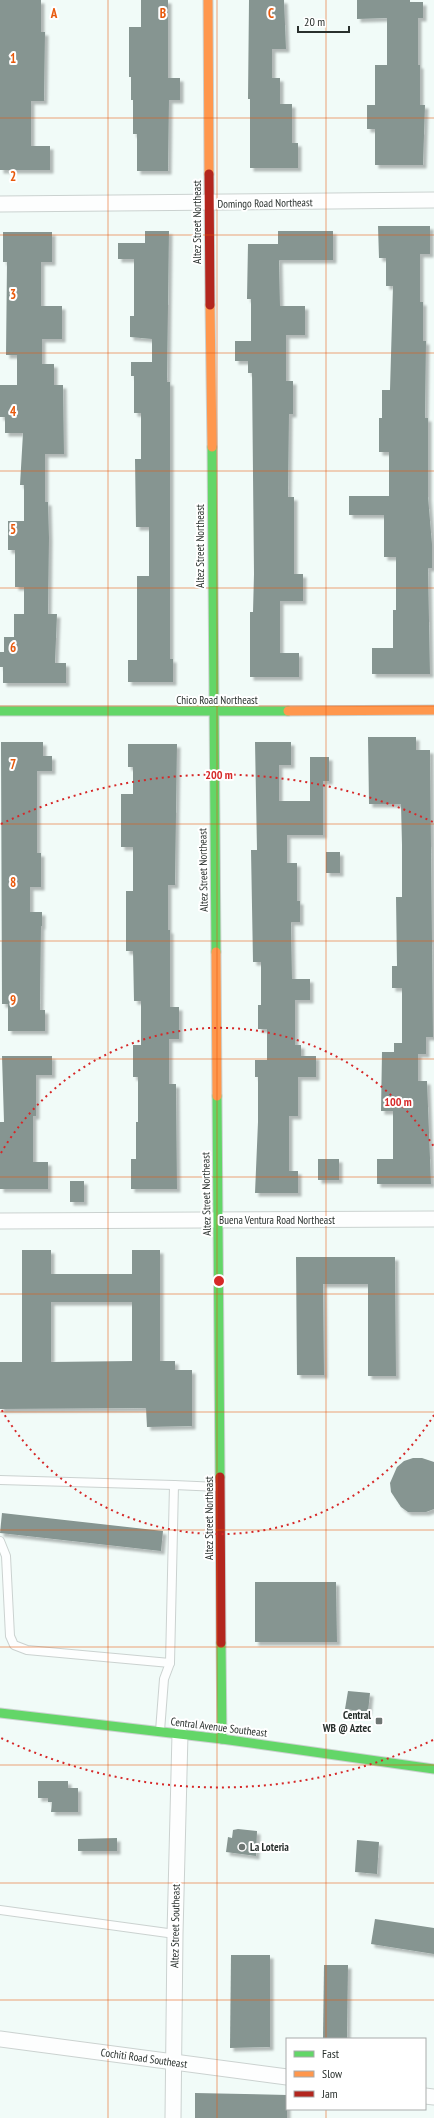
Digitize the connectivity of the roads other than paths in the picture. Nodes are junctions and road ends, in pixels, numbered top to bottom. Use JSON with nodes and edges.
{"nodes":[{"id":1,"x":208,"y":0,"type":"edge"},
{"id":2,"x":434,"y":200,"type":"edge"},
{"id":3,"x":209,"y":203,"type":"junction"},
{"id":4,"x":0,"y":204,"type":"edge"},
{"id":5,"x":434,"y":710,"type":"edge"},
{"id":6,"x":0,"y":712,"type":"edge"},
{"id":7,"x":213,"y":712,"type":"junction"},
{"id":8,"x":434,"y":1219,"type":"edge"},
{"id":9,"x":218,"y":1220,"type":"junction"},
{"id":10,"x":0,"y":1221,"type":"edge"},
{"id":11,"x":0,"y":1480,"type":"edge"},
{"id":12,"x":174,"y":1485,"type":"junction"},
{"id":13,"x":221,"y":1487,"type":"junction"},
{"id":14,"x":0,"y":1541,"type":"edge"},
{"id":15,"x":170,"y":1662,"type":"junction"},
{"id":16,"x":0,"y":1712,"type":"edge"},
{"id":17,"x":160,"y":1732,"type":"junction"},
{"id":18,"x":180,"y":1734,"type":"junction"},
{"id":19,"x":222,"y":1739,"type":"junction"},
{"id":20,"x":434,"y":1769,"type":"edge"},
{"id":21,"x":0,"y":1910,"type":"edge"},
{"id":22,"x":175,"y":1934,"type":"junction"},
{"id":23,"x":0,"y":2039,"type":"edge"},
{"id":24,"x":174,"y":2062,"type":"junction"},
{"id":25,"x":286,"y":2077,"type":"edge"},
{"id":26,"x":173,"y":2118,"type":"edge"}],
"edges":[{"from":1,"to":3,"type":"street","name":"Altez Street Northeast"},
{"from":2,"to":3,"type":"street","name":"Domingo Road Northeast"},
{"from":3,"to":4,"type":"street","name":"Domingo Road Northeast"},
{"from":3,"to":7,"type":"street","name":"Altez Street Northeast"},
{"from":5,"to":7,"type":"street","name":"Chico Road Northeast"},
{"from":6,"to":7,"type":"street","name":"Chico Road Northeast"},
{"from":7,"to":9,"type":"street","name":"Altez Street Northeast"},
{"from":8,"to":9,"type":"street","name":"Buena Ventura Road Northeast"},
{"from":9,"to":10,"type":"street","name":"Buena Ventura Road Northeast"},
{"from":9,"to":13,"type":"street","name":"Altez Street Northeast"},
{"from":11,"to":12,"type":"lane"},
{"from":12,"to":13,"type":"lane"},
{"from":12,"to":15,"type":"lane"},
{"from":13,"to":19,"type":"street","name":"Altez Street Northeast"},
{"from":14,"to":15,"type":"lane"},
{"from":15,"to":17,"type":"lane"},
{"from":16,"to":17,"type":"street","name":"Central Avenue Southeast"},
{"from":17,"to":18,"type":"street","name":"Central Avenue Southeast"},
{"from":18,"to":19,"type":"street","name":"Central Avenue Southeast"},
{"from":18,"to":22,"type":"street","name":"Altez Street Southeast"},
{"from":19,"to":20,"type":"street","name":"Central Avenue Southeast"},
{"from":21,"to":22,"type":"lane"},
{"from":22,"to":24,"type":"street","name":"Altez Street Southeast"},
{"from":23,"to":24,"type":"street","name":"Cochiti Road Southeast"},
{"from":24,"to":25,"type":"street","name":"Cochiti Road Southeast"},
{"from":24,"to":26,"type":"street","name":"Altez Street Southeast"}]}
